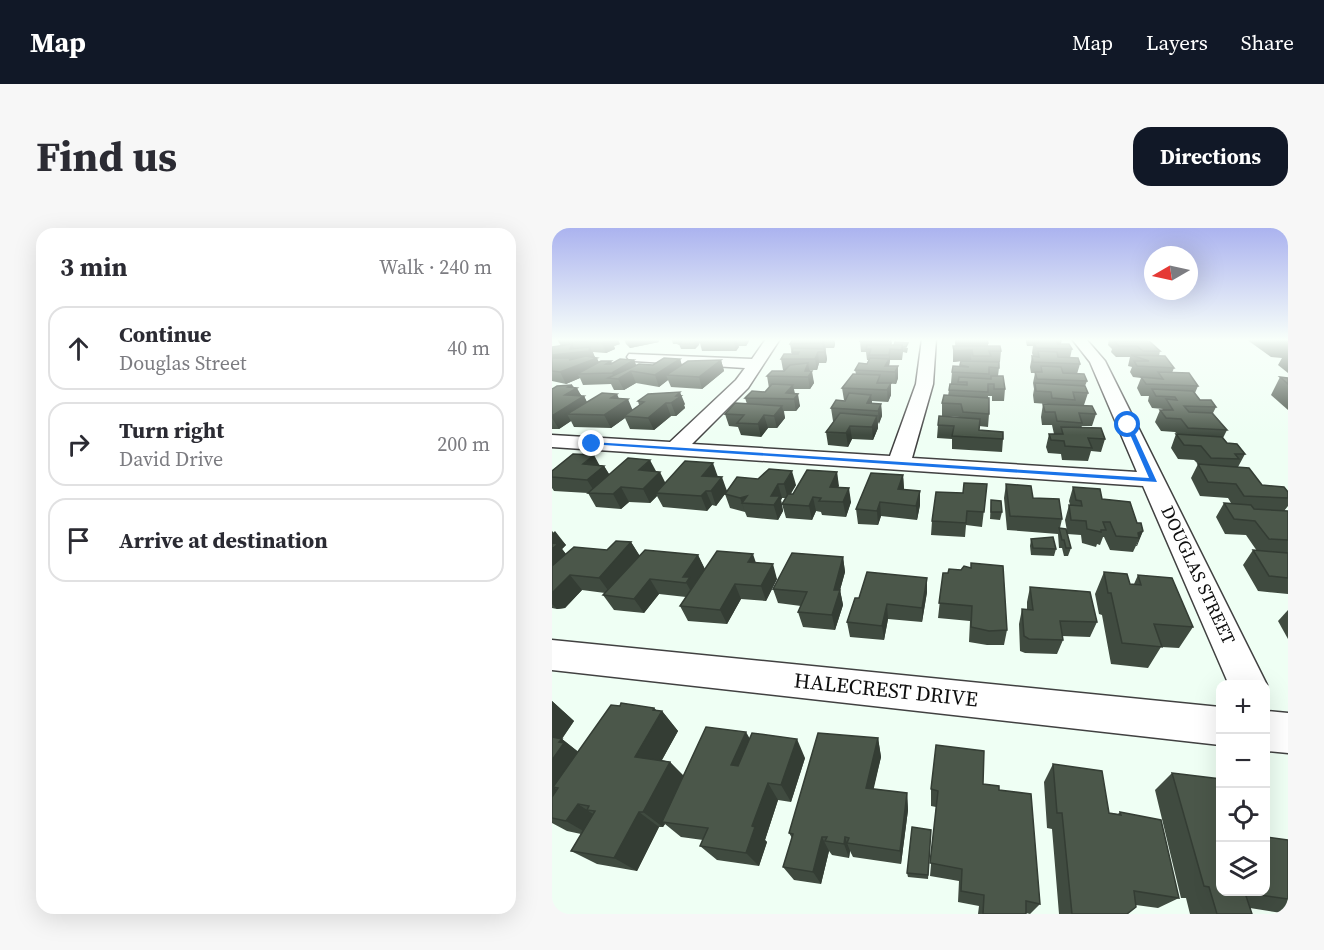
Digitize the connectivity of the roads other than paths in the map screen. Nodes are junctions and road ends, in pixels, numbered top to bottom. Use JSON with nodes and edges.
{"nodes":[{"id":1,"x":751,"y":371,"type":"edge"},
{"id":2,"x":927,"y":371,"type":"edge"},
{"id":3,"x":1102,"y":371,"type":"edge"},
{"id":4,"x":552,"y":441,"type":"edge"},
{"id":5,"x":675,"y":449,"type":"junction"},
{"id":6,"x":899,"y":463,"type":"junction"},
{"id":7,"x":1155,"y":480,"type":"junction"},
{"id":8,"x":552,"y":655,"type":"edge"},
{"id":9,"x":1246,"y":680,"type":"edge"},
{"id":10,"x":1216,"y":725,"type":"edge"}],
"edges":[{"from":1,"to":5,"type":"street"},
{"from":2,"to":6,"type":"street"},
{"from":3,"to":7,"type":"street","name":"DOUGLAS STREET"},
{"from":4,"to":5,"type":"street"},
{"from":5,"to":6,"type":"street"},
{"from":6,"to":7,"type":"street"},
{"from":7,"to":9,"type":"street","name":"DOUGLAS STREET"},
{"from":8,"to":10,"type":"street","name":"HALECREST DRIVE"}]}
